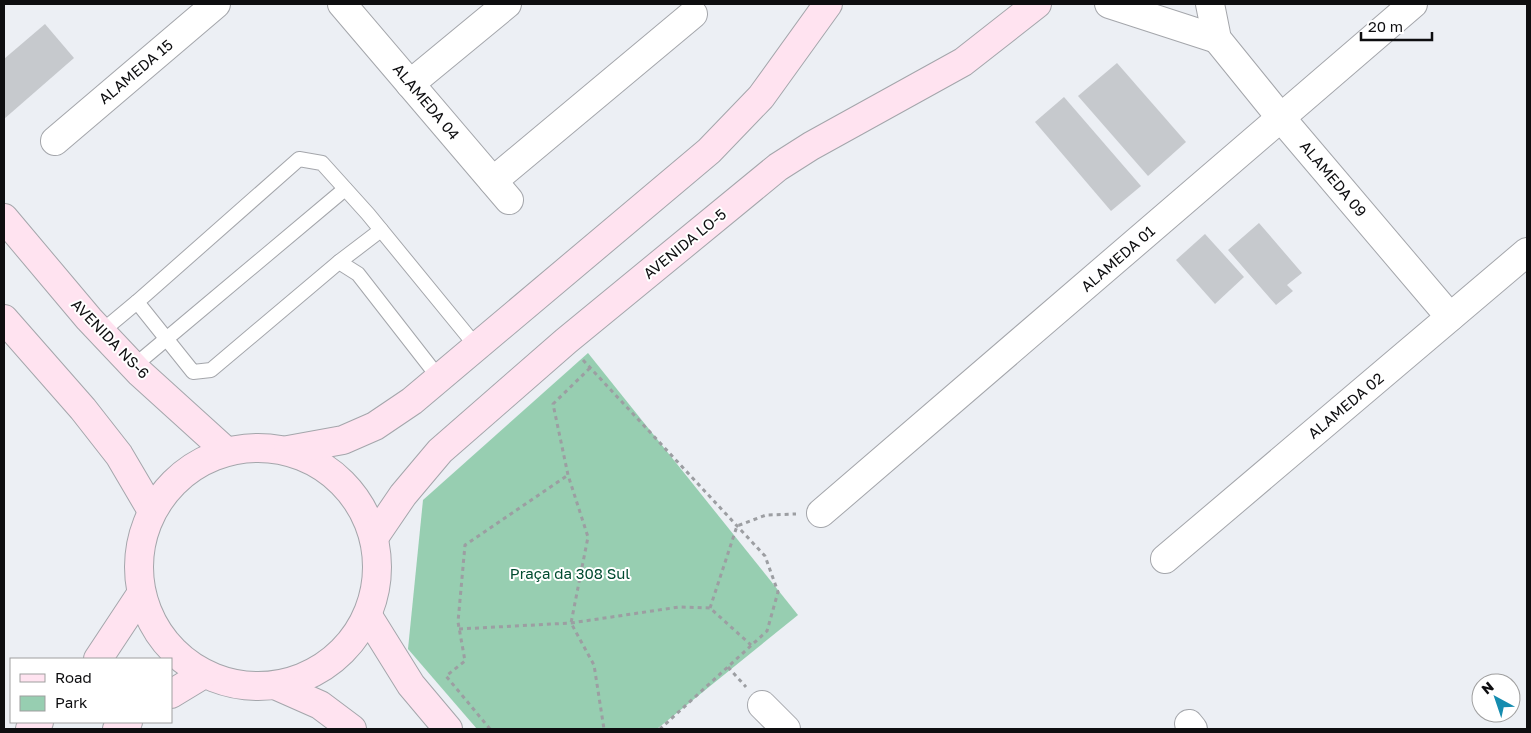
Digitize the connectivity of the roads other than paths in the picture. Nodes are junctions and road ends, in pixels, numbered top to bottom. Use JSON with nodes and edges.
{"nodes":[{"id":1,"x":216,"y":4,"type":"edge"},
{"id":2,"x":342,"y":4,"type":"edge"},
{"id":3,"x":507,"y":4,"type":"edge"},
{"id":4,"x":828,"y":4,"type":"edge"},
{"id":5,"x":1037,"y":4,"type":"edge"},
{"id":6,"x":1109,"y":4,"type":"edge"},
{"id":7,"x":1210,"y":4,"type":"edge"},
{"id":8,"x":1413,"y":4,"type":"edge"},
{"id":9,"x":693,"y":14,"type":"dead end"},
{"id":10,"x":1217,"y":39,"type":"junction"},
{"id":11,"x":410,"y":84,"type":"junction"},
{"id":12,"x":1281,"y":118,"type":"junction"},
{"id":13,"x":55,"y":141,"type":"dead end"},
{"id":14,"x":345,"y":189,"type":"junction"},
{"id":15,"x":4,"y":218,"type":"edge"},
{"id":16,"x":381,"y":230,"type":"junction"},
{"id":17,"x":1527,"y":252,"type":"edge"},
{"id":18,"x":339,"y":262,"type":"junction"},
{"id":19,"x":137,"y":302,"type":"junction"},
{"id":20,"x":1450,"y":317,"type":"junction"},
{"id":21,"x":4,"y":318,"type":"edge"},
{"id":22,"x":101,"y":332,"type":"junction"},
{"id":23,"x":167,"y":337,"type":"junction"},
{"id":24,"x":476,"y":346,"type":"junction"},
{"id":25,"x":134,"y":366,"type":"junction"},
{"id":26,"x":439,"y":378,"type":"junction"},
{"id":27,"x":288,"y":450,"type":"junction"},
{"id":28,"x":226,"y":451,"type":"junction"},
{"id":29,"x":152,"y":511,"type":"junction"},
{"id":30,"x":822,"y":513,"type":"road end"},
{"id":31,"x":375,"y":536,"type":"junction"},
{"id":32,"x":1164,"y":559,"type":"dead end"},
{"id":33,"x":141,"y":594,"type":"junction"},
{"id":34,"x":368,"y":616,"type":"junction"},
{"id":35,"x":99,"y":658,"type":"edge"},
{"id":36,"x":204,"y":674,"type":"junction"},
{"id":37,"x":277,"y":686,"type":"junction"},
{"id":38,"x":172,"y":693,"type":"edge"},
{"id":39,"x":762,"y":705,"type":"dead end"},
{"id":40,"x":352,"y":729,"type":"edge"},
{"id":41,"x":448,"y":729,"type":"edge"},
{"id":42,"x":786,"y":729,"type":"edge"}],
"edges":[{"from":1,"to":13,"type":"street","name":"ALAMEDA 15"},
{"from":2,"to":11,"type":"street","name":"ALAMEDA 04"},
{"from":3,"to":11,"type":"street"},
{"from":4,"to":24,"type":"main road"},
{"from":5,"to":31,"type":"main road","name":"AVENIDA LO-5"},
{"from":6,"to":10,"type":"street"},
{"from":7,"to":10,"type":"street"},
{"from":8,"to":12,"type":"street","name":"ALAMEDA 01"},
{"from":9,"to":11,"type":"street","name":"ALAMEDA 04"},
{"from":10,"to":12,"type":"street","name":"ALAMEDA 09"},
{"from":12,"to":20,"type":"street","name":"ALAMEDA 09"},
{"from":12,"to":30,"type":"street","name":"ALAMEDA 01"},
{"from":14,"to":16,"type":"lane"},
{"from":14,"to":19,"type":"lane"},
{"from":14,"to":23,"type":"lane"},
{"from":15,"to":22,"type":"main road","name":"AVENIDA NS-6"},
{"from":16,"to":18,"type":"lane"},
{"from":16,"to":24,"type":"lane"},
{"from":17,"to":20,"type":"street","name":"ALAMEDA 02"},
{"from":18,"to":23,"type":"lane"},
{"from":18,"to":26,"type":"lane"},
{"from":19,"to":22,"type":"lane"},
{"from":19,"to":23,"type":"lane"},
{"from":20,"to":32,"type":"street","name":"ALAMEDA 02"},
{"from":21,"to":29,"type":"main road"},
{"from":22,"to":25,"type":"main road","name":"AVENIDA NS-6"},
{"from":23,"to":25,"type":"lane"},
{"from":24,"to":26,"type":"main road"},
{"from":25,"to":28,"type":"main road","name":"AVENIDA NS-6"},
{"from":26,"to":27,"type":"main road"},
{"from":27,"to":28,"type":"main road"},
{"from":27,"to":31,"type":"main road"},
{"from":28,"to":29,"type":"main road"},
{"from":29,"to":33,"type":"main road"},
{"from":31,"to":34,"type":"main road"},
{"from":33,"to":35,"type":"main road"},
{"from":33,"to":36,"type":"main road"},
{"from":34,"to":37,"type":"main road"},
{"from":34,"to":41,"type":"main road"},
{"from":36,"to":37,"type":"main road"},
{"from":36,"to":38,"type":"main road"},
{"from":37,"to":40,"type":"main road"},
{"from":39,"to":42,"type":"street"}]}
